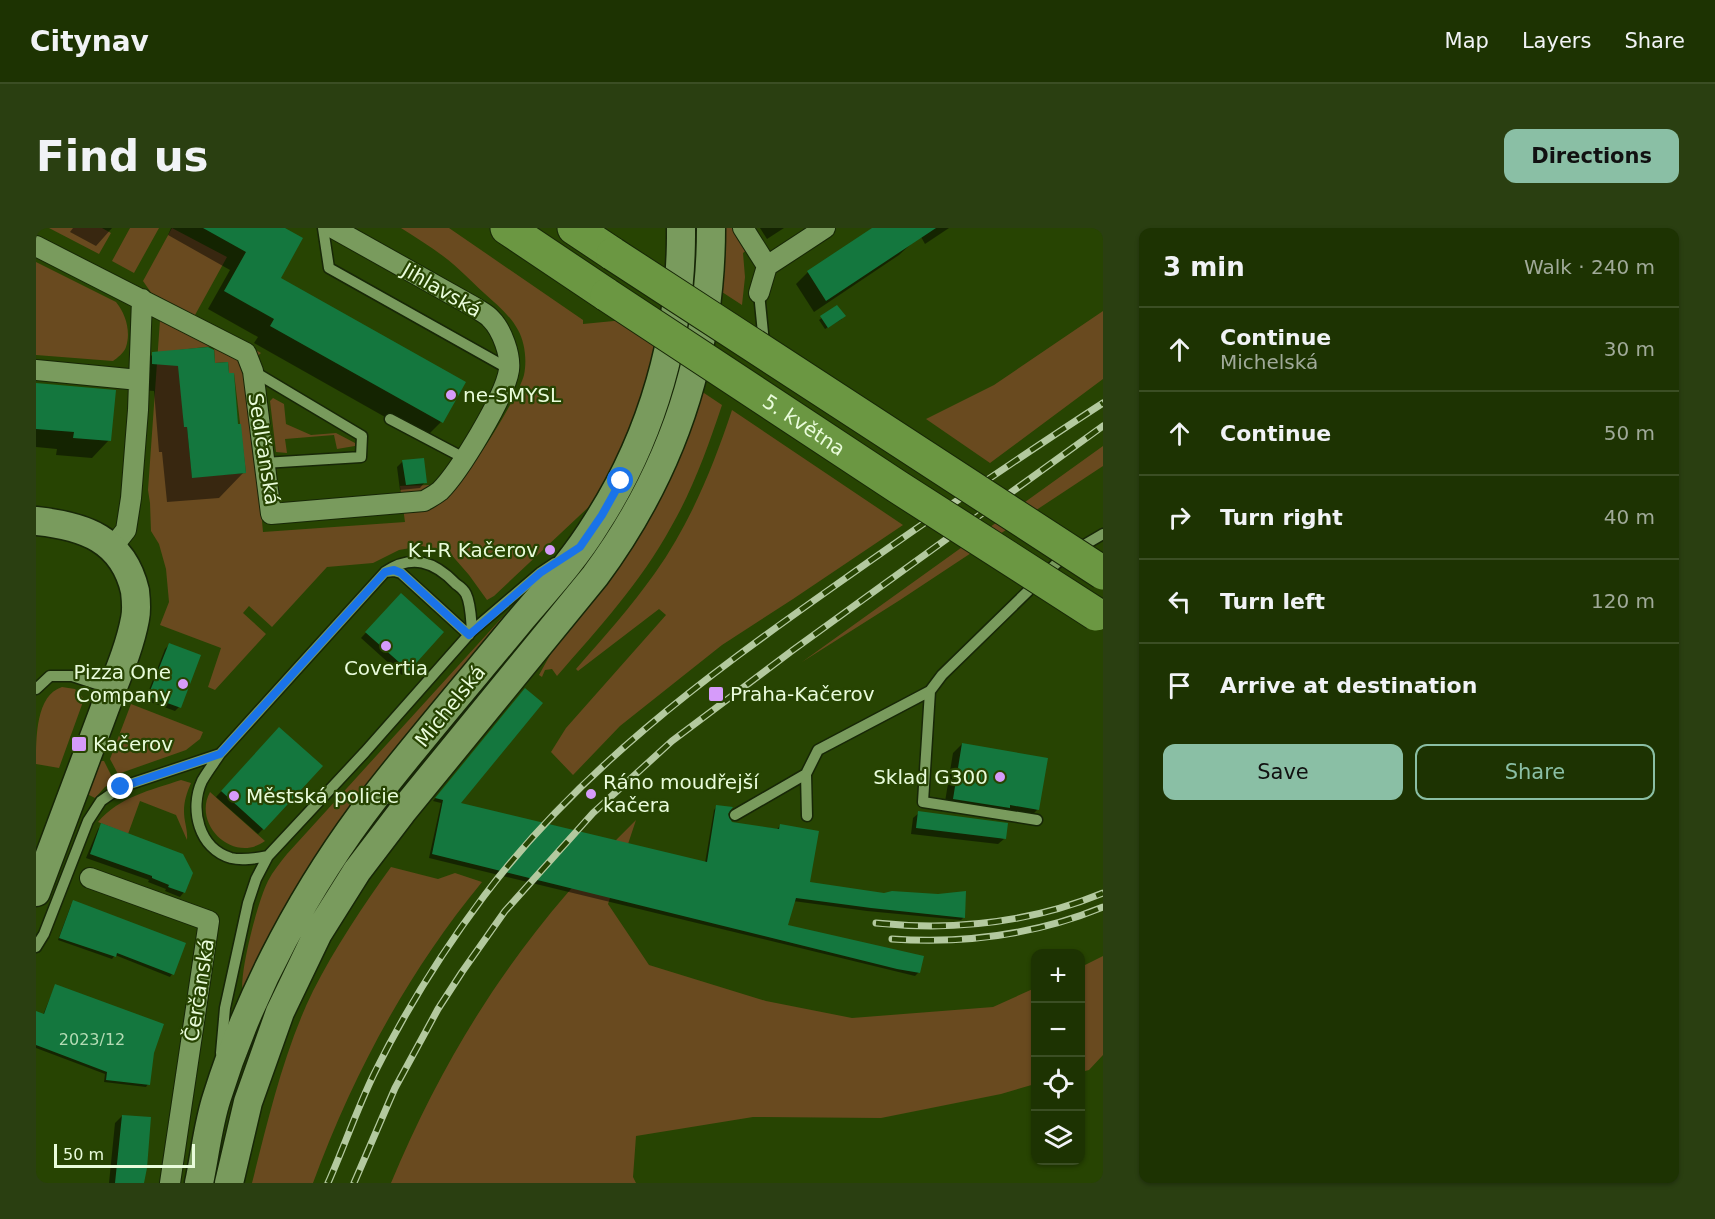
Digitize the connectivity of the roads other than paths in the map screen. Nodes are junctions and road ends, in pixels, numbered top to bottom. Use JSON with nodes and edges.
{"nodes":[{"id":1,"x":323,"y":228,"type":"edge"},
{"id":2,"x":333,"y":228,"type":"edge"},
{"id":3,"x":507,"y":228,"type":"edge"},
{"id":4,"x":574,"y":228,"type":"edge"},
{"id":5,"x":681,"y":228,"type":"edge"},
{"id":6,"x":711,"y":228,"type":"edge"},
{"id":7,"x":743,"y":228,"type":"edge"},
{"id":8,"x":825,"y":228,"type":"edge"},
{"id":9,"x":36,"y":246,"type":"edge"},
{"id":10,"x":767,"y":266,"type":"junction"},
{"id":11,"x":759,"y":292,"type":"joint"},
{"id":12,"x":142,"y":299,"type":"junction"},
{"id":13,"x":764,"y":343,"type":"dead end"},
{"id":14,"x":509,"y":369,"type":"junction"},
{"id":15,"x":36,"y":370,"type":"edge"},
{"id":16,"x":253,"y":371,"type":"junction"},
{"id":17,"x":139,"y":380,"type":"junction"},
{"id":18,"x":390,"y":419,"type":"dead end"},
{"id":19,"x":464,"y":458,"type":"junction"},
{"id":20,"x":264,"y":463,"type":"junction"},
{"id":21,"x":36,"y":521,"type":"edge"},
{"id":22,"x":1103,"y":534,"type":"edge"},
{"id":23,"x":580,"y":547,"type":"junction"},
{"id":24,"x":111,"y":549,"type":"junction"},
{"id":25,"x":385,"y":572,"type":"junction"},
{"id":26,"x":1103,"y":573,"type":"edge"},
{"id":27,"x":1099,"y":616,"type":"edge"},
{"id":28,"x":471,"y":633,"type":"junction"},
{"id":29,"x":36,"y":689,"type":"edge"},
{"id":30,"x":112,"y":689,"type":"junction"},
{"id":31,"x":930,"y":691,"type":"junction"},
{"id":32,"x":220,"y":754,"type":"junction"},
{"id":33,"x":806,"y":774,"type":"junction"},
{"id":34,"x":735,"y":815,"type":"dead end"},
{"id":35,"x":807,"y":816,"type":"dead end"},
{"id":36,"x":1037,"y":820,"type":"dead end"},
{"id":37,"x":268,"y":856,"type":"junction"},
{"id":38,"x":90,"y":878,"type":"dead end"},
{"id":39,"x":36,"y":892,"type":"edge"},
{"id":40,"x":36,"y":947,"type":"edge"},
{"id":41,"x":216,"y":1099,"type":"junction"},
{"id":42,"x":171,"y":1183,"type":"edge"},
{"id":43,"x":199,"y":1183,"type":"edge"},
{"id":44,"x":230,"y":1183,"type":"edge"}],
"edges":[{"from":1,"to":14,"type":"lane"},
{"from":2,"to":14,"type":"street","name":"Jihlavská"},
{"from":3,"to":27,"type":"highway","name":"5. května","bridge":true},
{"from":4,"to":26,"type":"highway","name":"5. května","bridge":true},
{"from":5,"to":23,"type":"main road","name":"Michelská"},
{"from":6,"to":44,"type":"main road","name":"Michelská"},
{"from":7,"to":10,"type":"street"},
{"from":8,"to":10,"type":"street"},
{"from":9,"to":12,"type":"street","name":"Sedlčanská"},
{"from":10,"to":11,"type":"street"},
{"from":11,"to":13,"type":"lane"},
{"from":12,"to":16,"type":"street","name":"Sedlčanská"},
{"from":12,"to":17,"type":"street"},
{"from":14,"to":19,"type":"street"},
{"from":15,"to":17,"type":"street"},
{"from":16,"to":20,"type":"street","name":"Sedlčanská"},
{"from":16,"to":20,"type":"lane"},
{"from":17,"to":24,"type":"street"},
{"from":18,"to":19,"type":"lane"},
{"from":19,"to":20,"type":"street","name":"Sedlčanská"},
{"from":21,"to":24,"type":"main road"},
{"from":22,"to":31,"type":"lane"},
{"from":23,"to":28,"type":"lane"},
{"from":23,"to":41,"type":"main road","name":"Michelská"},
{"from":24,"to":30,"type":"main road"},
{"from":25,"to":28,"type":"lane"},
{"from":25,"to":28,"type":"lane"},
{"from":25,"to":32,"type":"lane"},
{"from":28,"to":37,"type":"lane"},
{"from":29,"to":30,"type":"lane"},
{"from":30,"to":39,"type":"main road"},
{"from":31,"to":33,"type":"lane"},
{"from":31,"to":36,"type":"lane"},
{"from":32,"to":37,"type":"lane"},
{"from":32,"to":40,"type":"lane"},
{"from":33,"to":34,"type":"lane"},
{"from":33,"to":35,"type":"lane"},
{"from":37,"to":41,"type":"lane"},
{"from":38,"to":42,"type":"street","name":"Čerčanská"},
{"from":41,"to":43,"type":"main road","name":"Michelská"}]}
